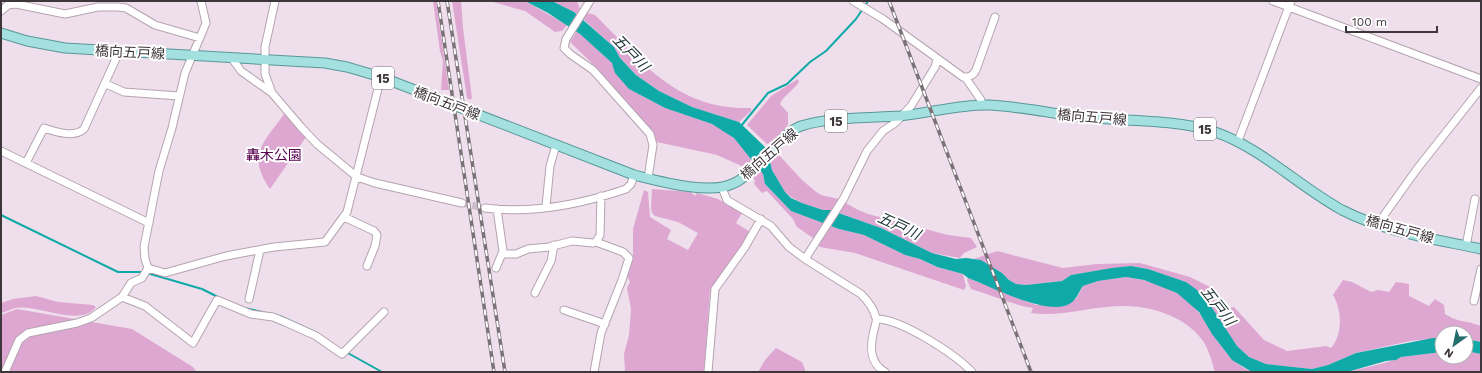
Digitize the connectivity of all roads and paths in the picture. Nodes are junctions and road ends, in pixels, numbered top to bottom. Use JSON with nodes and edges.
{"nodes":[{"id":1,"x":201,"y":1,"type":"edge"},
{"id":2,"x":275,"y":1,"type":"edge"},
{"id":3,"x":590,"y":1,"type":"edge"},
{"id":4,"x":853,"y":1,"type":"edge"},
{"id":5,"x":1273,"y":1,"type":"edge"},
{"id":6,"x":1290,"y":4,"type":"edge"},
{"id":7,"x":1,"y":11,"type":"edge"},
{"id":8,"x":995,"y":17,"type":"dead end"},
{"id":9,"x":1,"y":33,"type":"edge"},
{"id":10,"x":200,"y":38,"type":"junction"},
{"id":11,"x":119,"y":52,"type":"junction"},
{"id":12,"x":192,"y":55,"type":"junction"},
{"id":13,"x":231,"y":57,"type":"junction"},
{"id":14,"x":265,"y":60,"type":"junction"},
{"id":15,"x":937,"y":60,"type":"junction"},
{"id":16,"x":381,"y":77,"type":"junction"},
{"id":17,"x":965,"y":78,"type":"junction"},
{"id":18,"x":1481,"y":79,"type":"edge"},
{"id":19,"x":106,"y":84,"type":"junction"},
{"id":20,"x":1481,"y":88,"type":"edge"},
{"id":21,"x":272,"y":93,"type":"junction"},
{"id":22,"x":180,"y":96,"type":"junction"},
{"id":23,"x":981,"y":105,"type":"junction"},
{"id":24,"x":902,"y":116,"type":"junction"},
{"id":25,"x":1238,"y":141,"type":"junction"},
{"id":26,"x":556,"y":145,"type":"junction"},
{"id":27,"x":1,"y":152,"type":"edge"},
{"id":28,"x":26,"y":163,"type":"junction"},
{"id":29,"x":634,"y":175,"type":"junction"},
{"id":30,"x":357,"y":177,"type":"junction"},
{"id":31,"x":648,"y":178,"type":"junction"},
{"id":32,"x":722,"y":188,"type":"junction"},
{"id":33,"x":601,"y":196,"type":"junction"},
{"id":34,"x":1475,"y":199,"type":"dead end"},
{"id":35,"x":462,"y":203,"type":"tunnel mouth"},
{"id":36,"x":546,"y":206,"type":"junction"},
{"id":37,"x":485,"y":208,"type":"tunnel mouth"},
{"id":38,"x":497,"y":209,"type":"junction"},
{"id":39,"x":344,"y":217,"type":"junction"},
{"id":40,"x":760,"y":219,"type":"junction"},
{"id":41,"x":149,"y":223,"type":"junction"},
{"id":42,"x":1377,"y":225,"type":"junction"},
{"id":43,"x":596,"y":242,"type":"junction"},
{"id":44,"x":554,"y":245,"type":"junction"},
{"id":45,"x":1466,"y":246,"type":"junction"},
{"id":46,"x":1481,"y":249,"type":"edge"},
{"id":47,"x":260,"y":250,"type":"junction"},
{"id":48,"x":502,"y":254,"type":"junction"},
{"id":49,"x":805,"y":259,"type":"junction"},
{"id":50,"x":367,"y":266,"type":"dead end"},
{"id":51,"x":148,"y":268,"type":"junction"},
{"id":52,"x":496,"y":268,"type":"dead end"},
{"id":53,"x":1481,"y":269,"type":"edge"},
{"id":54,"x":535,"y":293,"type":"dead end"},
{"id":55,"x":122,"y":297,"type":"junction"},
{"id":56,"x":249,"y":299,"type":"dead end"},
{"id":57,"x":1474,"y":301,"type":"dead end"},
{"id":58,"x":564,"y":310,"type":"dead end"},
{"id":59,"x":384,"y":312,"type":"dead end"},
{"id":60,"x":877,"y":319,"type":"junction"},
{"id":61,"x":605,"y":324,"type":"junction"},
{"id":62,"x":5,"y":372,"type":"edge"},
{"id":63,"x":594,"y":372,"type":"edge"},
{"id":64,"x":708,"y":372,"type":"edge"},
{"id":65,"x":885,"y":372,"type":"edge"},
{"id":66,"x":972,"y":372,"type":"edge"}],
"edges":[{"from":1,"to":10,"type":"street"},
{"from":2,"to":14,"type":"street"},
{"from":3,"to":31,"type":"street"},
{"from":4,"to":15,"type":"street"},
{"from":5,"to":6,"type":"street"},
{"from":6,"to":18,"type":"street"},
{"from":6,"to":25,"type":"street"},
{"from":7,"to":10,"type":"street"},
{"from":8,"to":17,"type":"street"},
{"from":9,"to":11,"type":"main road","name":"橋向五戸線","number":"15"},
{"from":10,"to":12,"type":"street"},
{"from":11,"to":12,"type":"main road","name":"橋向五戸線","number":"15"},
{"from":11,"to":19,"type":"street"},
{"from":12,"to":13,"type":"main road","name":"橋向五戸線","number":"15"},
{"from":12,"to":22,"type":"street"},
{"from":13,"to":14,"type":"main road","name":"橋向五戸線","number":"15"},
{"from":13,"to":21,"type":"street"},
{"from":14,"to":16,"type":"main road","name":"橋向五戸線","number":"15"},
{"from":14,"to":21,"type":"street"},
{"from":15,"to":17,"type":"street"},
{"from":15,"to":24,"type":"street"},
{"from":16,"to":26,"type":"main road","name":"橋向五戸線","number":"15"},
{"from":16,"to":30,"type":"street"},
{"from":17,"to":23,"type":"street"},
{"from":19,"to":22,"type":"street"},
{"from":19,"to":28,"type":"street"},
{"from":20,"to":42,"type":"street"},
{"from":21,"to":30,"type":"street"},
{"from":22,"to":41,"type":"street"},
{"from":23,"to":24,"type":"main road","name":"橋向五戸線","number":"15"},
{"from":23,"to":25,"type":"main road","name":"橋向五戸線","number":"15"},
{"from":24,"to":32,"type":"main road","name":"橋向五戸線","number":"15"},
{"from":24,"to":49,"type":"street"},
{"from":25,"to":42,"type":"main road","name":"橋向五戸線","number":"15"},
{"from":26,"to":29,"type":"main road","name":"橋向五戸線","number":"15"},
{"from":26,"to":36,"type":"street"},
{"from":27,"to":28,"type":"street"},
{"from":28,"to":41,"type":"street"},
{"from":29,"to":31,"type":"main road","name":"橋向五戸線","number":"15"},
{"from":29,"to":33,"type":"street"},
{"from":30,"to":35,"type":"street"},
{"from":30,"to":39,"type":"street"},
{"from":31,"to":32,"type":"main road","name":"橋向五戸線","number":"15"},
{"from":32,"to":40,"type":"street"},
{"from":33,"to":36,"type":"street"},
{"from":33,"to":43,"type":"street"},
{"from":34,"to":45,"type":"street"},
{"from":36,"to":38,"type":"street"},
{"from":37,"to":38,"type":"street"},
{"from":38,"to":48,"type":"street"},
{"from":39,"to":47,"type":"street"},
{"from":39,"to":50,"type":"street"},
{"from":40,"to":49,"type":"street"},
{"from":40,"to":64,"type":"street"},
{"from":41,"to":51,"type":"street"},
{"from":42,"to":45,"type":"main road","name":"橋向五戸線","number":"15"},
{"from":43,"to":44,"type":"street"},
{"from":43,"to":61,"type":"street"},
{"from":44,"to":48,"type":"street"},
{"from":44,"to":54,"type":"street"},
{"from":45,"to":46,"type":"main road","name":"橋向五戸線","number":"15"},
{"from":47,"to":51,"type":"street"},
{"from":47,"to":56,"type":"street"},
{"from":48,"to":52,"type":"street"},
{"from":49,"to":60,"type":"street"},
{"from":51,"to":55,"type":"street"},
{"from":53,"to":57,"type":"street"},
{"from":55,"to":59,"type":"street"},
{"from":55,"to":62,"type":"street"},
{"from":58,"to":61,"type":"street"},
{"from":60,"to":65,"type":"street"},
{"from":60,"to":66,"type":"street"},
{"from":61,"to":63,"type":"street"}]}
